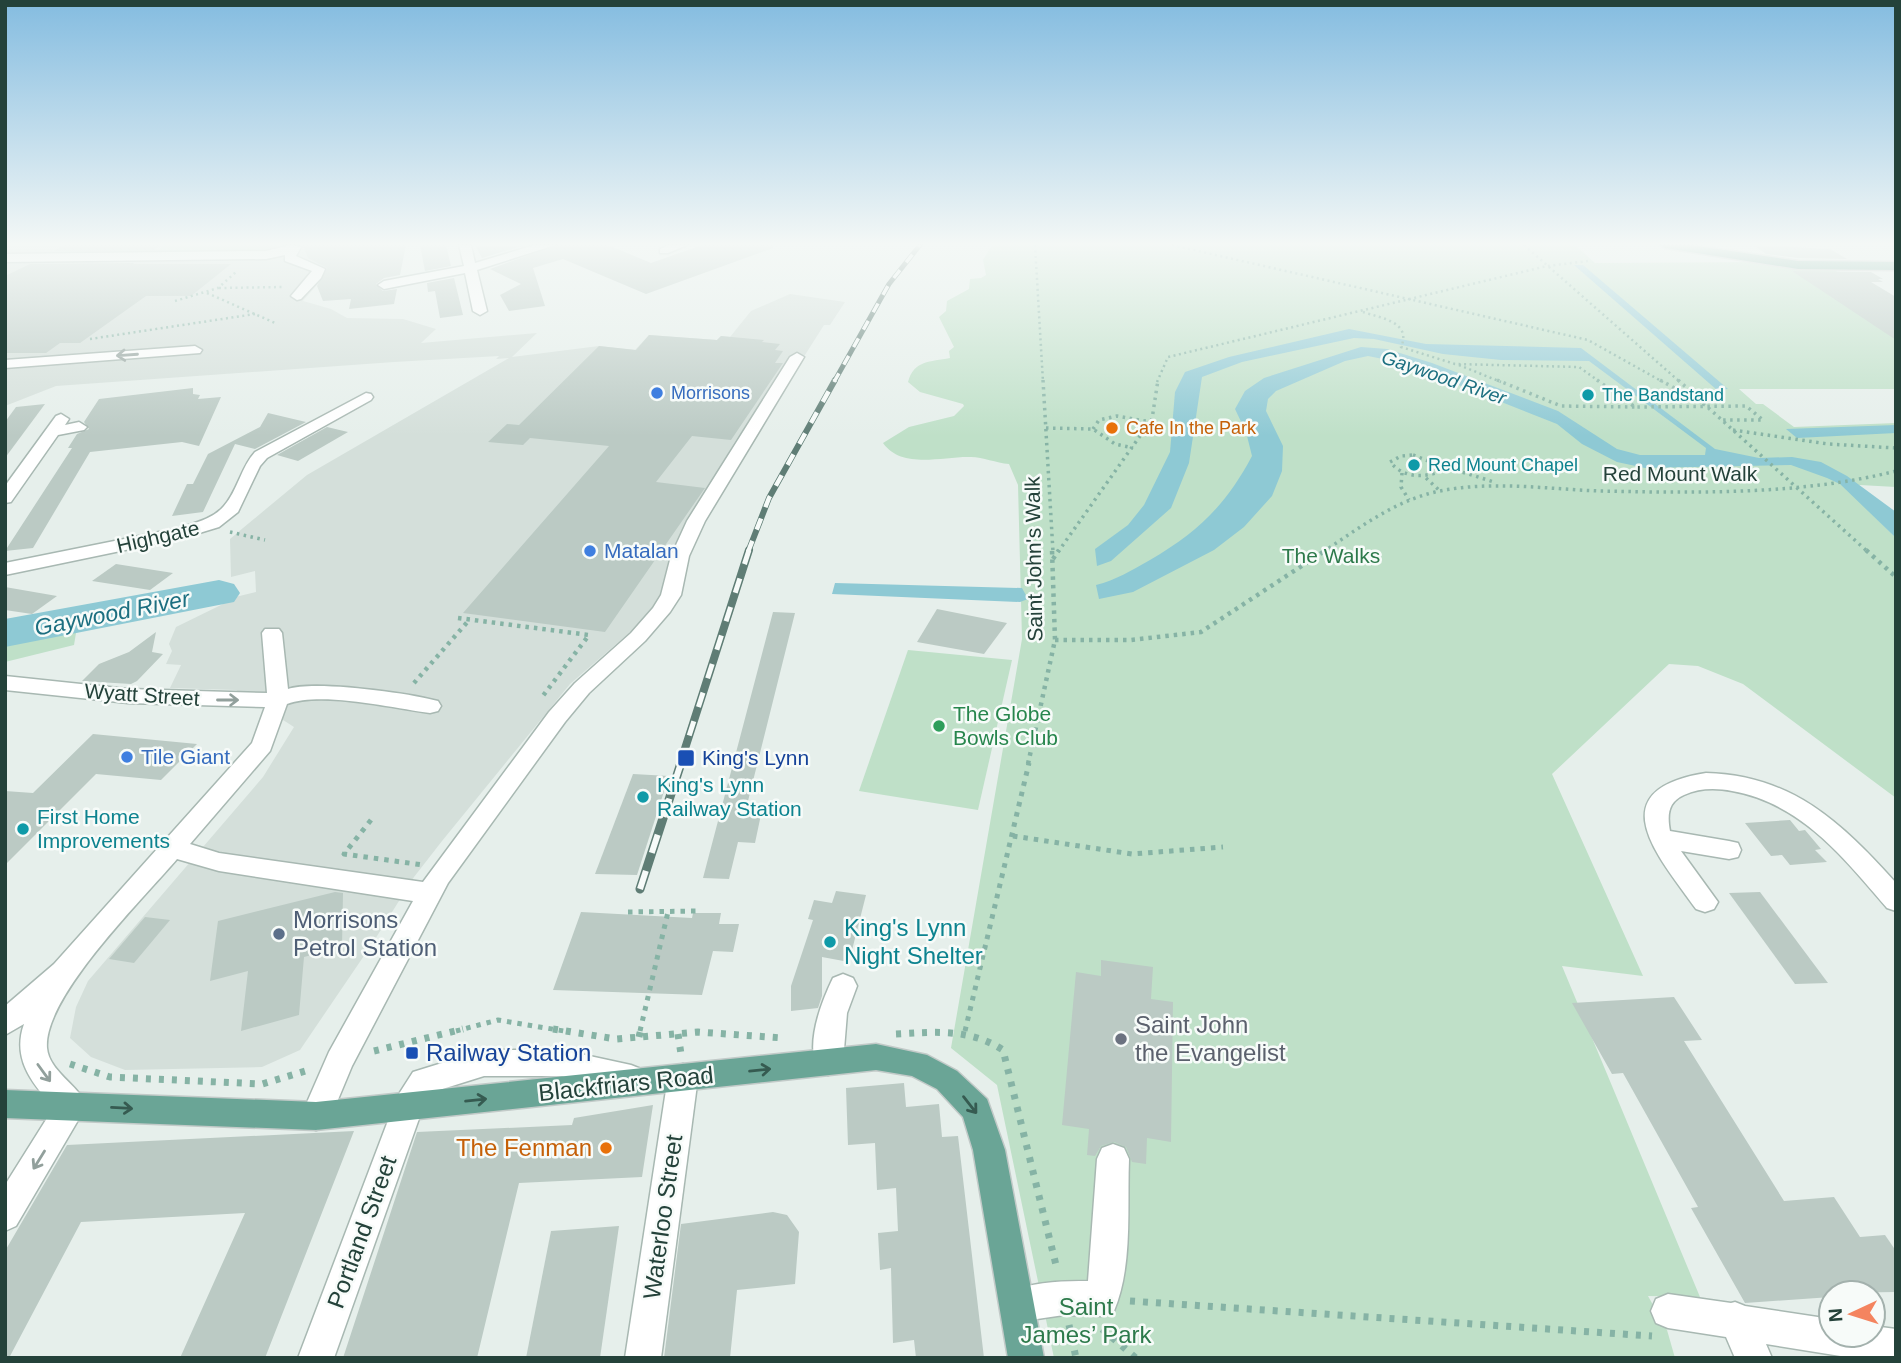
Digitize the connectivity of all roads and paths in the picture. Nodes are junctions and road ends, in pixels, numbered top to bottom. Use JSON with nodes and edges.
{"nodes":[{"id":1,"x":243,"y":309,"type":"edge"},
{"id":2,"x":1039,"y":309,"type":"edge"},
{"id":3,"x":1368,"y":309,"type":"edge"},
{"id":4,"x":1451,"y":309,"type":"edge"},
{"id":5,"x":1595,"y":309,"type":"edge"},
{"id":6,"x":1358,"y":311,"type":"junction"},
{"id":7,"x":255,"y":314,"type":"junction"},
{"id":8,"x":275,"y":323,"type":"dead end"},
{"id":9,"x":89,"y":339,"type":"dead end"},
{"id":10,"x":195,"y":350,"type":"dead end"},
{"id":11,"x":797,"y":357,"type":"dead end"},
{"id":12,"x":5,"y":364,"type":"edge"},
{"id":13,"x":1455,"y":364,"type":"junction"},
{"id":14,"x":366,"y":397,"type":"dead end"},
{"id":15,"x":326,"y":402,"type":"dead end"},
{"id":16,"x":1705,"y":405,"type":"junction"},
{"id":17,"x":346,"y":407,"type":"junction"},
{"id":18,"x":1635,"y":408,"type":"junction"},
{"id":19,"x":1722,"y":420,"type":"junction"},
{"id":20,"x":1151,"y":422,"type":"junction"},
{"id":21,"x":79,"y":428,"type":"dead end"},
{"id":22,"x":1046,"y":428,"type":"junction"},
{"id":23,"x":1093,"y":429,"type":"junction"},
{"id":24,"x":1732,"y":429,"type":"junction"},
{"id":25,"x":1133,"y":448,"type":"junction"},
{"id":26,"x":1896,"y":448,"type":"edge"},
{"id":27,"x":1436,"y":464,"type":"junction"},
{"id":28,"x":1896,"y":471,"type":"edge"},
{"id":29,"x":1402,"y":473,"type":"junction"},
{"id":30,"x":1424,"y":476,"type":"junction"},
{"id":31,"x":1502,"y":484,"type":"junction"},
{"id":32,"x":1800,"y":489,"type":"junction"},
{"id":33,"x":1440,"y":491,"type":"junction"},
{"id":34,"x":5,"y":498,"type":"edge"},
{"id":35,"x":1409,"y":500,"type":"junction"},
{"id":36,"x":1053,"y":559,"type":"junction"},
{"id":37,"x":5,"y":569,"type":"edge"},
{"id":38,"x":1896,"y":577,"type":"edge"},
{"id":39,"x":458,"y":618,"type":"dead end"},
{"id":40,"x":470,"y":619,"type":"junction"},
{"id":41,"x":272,"y":633,"type":"dead end"},
{"id":42,"x":1055,"y":640,"type":"junction"},
{"id":43,"x":5,"y":683,"type":"edge"},
{"id":44,"x":541,"y":698,"type":"dead end"},
{"id":45,"x":278,"y":699,"type":"junction"},
{"id":46,"x":398,"y":702,"type":"junction"},
{"id":47,"x":430,"y":706,"type":"dead end"},
{"id":48,"x":371,"y":820,"type":"dead end"},
{"id":49,"x":1013,"y":836,"type":"junction"},
{"id":50,"x":1660,"y":838,"type":"junction"},
{"id":51,"x":1223,"y":847,"type":"dead end"},
{"id":52,"x":174,"y":849,"type":"junction"},
{"id":53,"x":1729,"y":850,"type":"dead end"},
{"id":54,"x":444,"y":869,"type":"junction"},
{"id":55,"x":429,"y":893,"type":"junction"},
{"id":56,"x":1896,"y":901,"type":"edge"},
{"id":57,"x":1705,"y":902,"type":"dead end"},
{"id":58,"x":696,"y":911,"type":"dead end"},
{"id":59,"x":628,"y":912,"type":"dead end"},
{"id":60,"x":668,"y":912,"type":"junction"},
{"id":61,"x":64,"y":972,"type":"junction"},
{"id":62,"x":843,"y":986,"type":"dead end"},
{"id":63,"x":5,"y":1023,"type":"edge"},
{"id":64,"x":678,"y":1034,"type":"dead end"},
{"id":65,"x":638,"y":1037,"type":"dead end"},
{"id":66,"x":768,"y":1039,"type":"dead end"},
{"id":67,"x":61,"y":1054,"type":"dead end"},
{"id":68,"x":339,"y":1061,"type":"junction"},
{"id":69,"x":828,"y":1062,"type":"junction"},
{"id":70,"x":683,"y":1077,"type":"junction"},
{"id":71,"x":5,"y":1104,"type":"edge"},
{"id":72,"x":72,"y":1105,"type":"junction"},
{"id":73,"x":408,"y":1107,"type":"junction"},
{"id":74,"x":316,"y":1116,"type":"junction"},
{"id":75,"x":1113,"y":1159,"type":"dead end"},
{"id":76,"x":5,"y":1215,"type":"edge"},
{"id":77,"x":1064,"y":1298,"type":"junction"},
{"id":78,"x":1102,"y":1299,"type":"junction"},
{"id":79,"x":1017,"y":1305,"type":"junction"},
{"id":80,"x":1735,"y":1319,"type":"junction"},
{"id":81,"x":1661,"y":1323,"type":"joint"},
{"id":82,"x":1896,"y":1347,"type":"edge"},
{"id":83,"x":316,"y":1358,"type":"edge"},
{"id":84,"x":643,"y":1358,"type":"edge"},
{"id":85,"x":1026,"y":1358,"type":"edge"},
{"id":86,"x":1754,"y":1358,"type":"edge"}],
"edges":[{"from":1,"to":7,"type":"path"},
{"from":2,"to":22,"type":"path","name":"Saint John's Walk"},
{"from":3,"to":6,"type":"path"},
{"from":4,"to":16,"type":"path"},
{"from":5,"to":16,"type":"path"},
{"from":6,"to":13,"type":"path"},
{"from":6,"to":20,"type":"path"},
{"from":7,"to":8,"type":"path"},
{"from":7,"to":9,"type":"path"},
{"from":10,"to":12,"type":"street","one_way":true},
{"from":11,"to":54,"type":"street"},
{"from":13,"to":18,"type":"path"},
{"from":13,"to":18,"type":"path"},
{"from":14,"to":17,"type":"street","name":"Highgate"},
{"from":15,"to":17,"type":"street"},
{"from":16,"to":18,"type":"path"},
{"from":16,"to":19,"type":"path"},
{"from":16,"to":19,"type":"path"},
{"from":17,"to":37,"type":"street","name":"Highgate"},
{"from":19,"to":24,"type":"path"},
{"from":20,"to":23,"type":"path"},
{"from":20,"to":25,"type":"path"},
{"from":21,"to":34,"type":"street"},
{"from":22,"to":23,"type":"path"},
{"from":22,"to":36,"type":"path","name":"Saint John's Walk"},
{"from":23,"to":25,"type":"path"},
{"from":24,"to":26,"type":"path"},
{"from":24,"to":32,"type":"path"},
{"from":25,"to":36,"type":"path"},
{"from":27,"to":29,"type":"path"},
{"from":27,"to":30,"type":"path"},
{"from":27,"to":31,"type":"path"},
{"from":28,"to":32,"type":"path","name":"Red Mount Walk"},
{"from":29,"to":30,"type":"path"},
{"from":29,"to":35,"type":"path"},
{"from":30,"to":33,"type":"path"},
{"from":31,"to":32,"type":"path","name":"Red Mount Walk"},
{"from":31,"to":33,"type":"path","name":"Red Mount Walk"},
{"from":32,"to":38,"type":"path"},
{"from":33,"to":35,"type":"path","name":"Red Mount Walk"},
{"from":35,"to":42,"type":"path","name":"Red Mount Walk"},
{"from":36,"to":42,"type":"path","name":"Saint John's Walk"},
{"from":39,"to":40,"type":"path"},
{"from":40,"to":44,"type":"path"},
{"from":40,"to":46,"type":"path"},
{"from":41,"to":45,"type":"street"},
{"from":42,"to":49,"type":"path","name":"Saint John's Walk"},
{"from":43,"to":45,"type":"street","name":"Wyatt Street","one_way":true},
{"from":45,"to":46,"type":"street","name":"Wyatt Street"},
{"from":45,"to":52,"type":"street"},
{"from":46,"to":47,"type":"street","name":"Wyatt Street"},
{"from":48,"to":54,"type":"path"},
{"from":49,"to":51,"type":"path"},
{"from":49,"to":77,"type":"path","name":"Saint John's Walk"},
{"from":50,"to":53,"type":"street"},
{"from":50,"to":56,"type":"street"},
{"from":50,"to":57,"type":"street"},
{"from":52,"to":55,"type":"street"},
{"from":52,"to":61,"type":"street"},
{"from":54,"to":55,"type":"street"},
{"from":55,"to":68,"type":"street"},
{"from":58,"to":60,"type":"path"},
{"from":59,"to":60,"type":"path"},
{"from":60,"to":65,"type":"path"},
{"from":61,"to":63,"type":"street"},
{"from":61,"to":72,"type":"street","one_way":true},
{"from":62,"to":69,"type":"street"},
{"from":64,"to":66,"type":"path"},
{"from":67,"to":68,"type":"path"},
{"from":68,"to":74,"type":"street"},
{"from":70,"to":69,"type":"main road","name":"Blackfriars Road","one_way":true},
{"from":69,"to":79,"type":"main road","name":"Blackfriars Road","one_way":true},
{"from":73,"to":70,"type":"main road","name":"Blackfriars Road","one_way":true},
{"from":70,"to":84,"type":"street","name":"Waterloo Street"},
{"from":71,"to":72,"type":"main road","name":"Blackfriars Road"},
{"from":72,"to":74,"type":"main road","name":"Blackfriars Road","one_way":true},
{"from":72,"to":76,"type":"street","one_way":true},
{"from":73,"to":74,"type":"main road","name":"Blackfriars Road"},
{"from":73,"to":83,"type":"street","name":"Portland Street"},
{"from":75,"to":78,"type":"street"},
{"from":77,"to":78,"type":"street"},
{"from":77,"to":79,"type":"street"},
{"from":78,"to":81,"type":"path"},
{"from":79,"to":85,"type":"main road","name":"Blackfriars Road"},
{"from":80,"to":81,"type":"street"},
{"from":80,"to":82,"type":"street"},
{"from":80,"to":86,"type":"street"}]}
